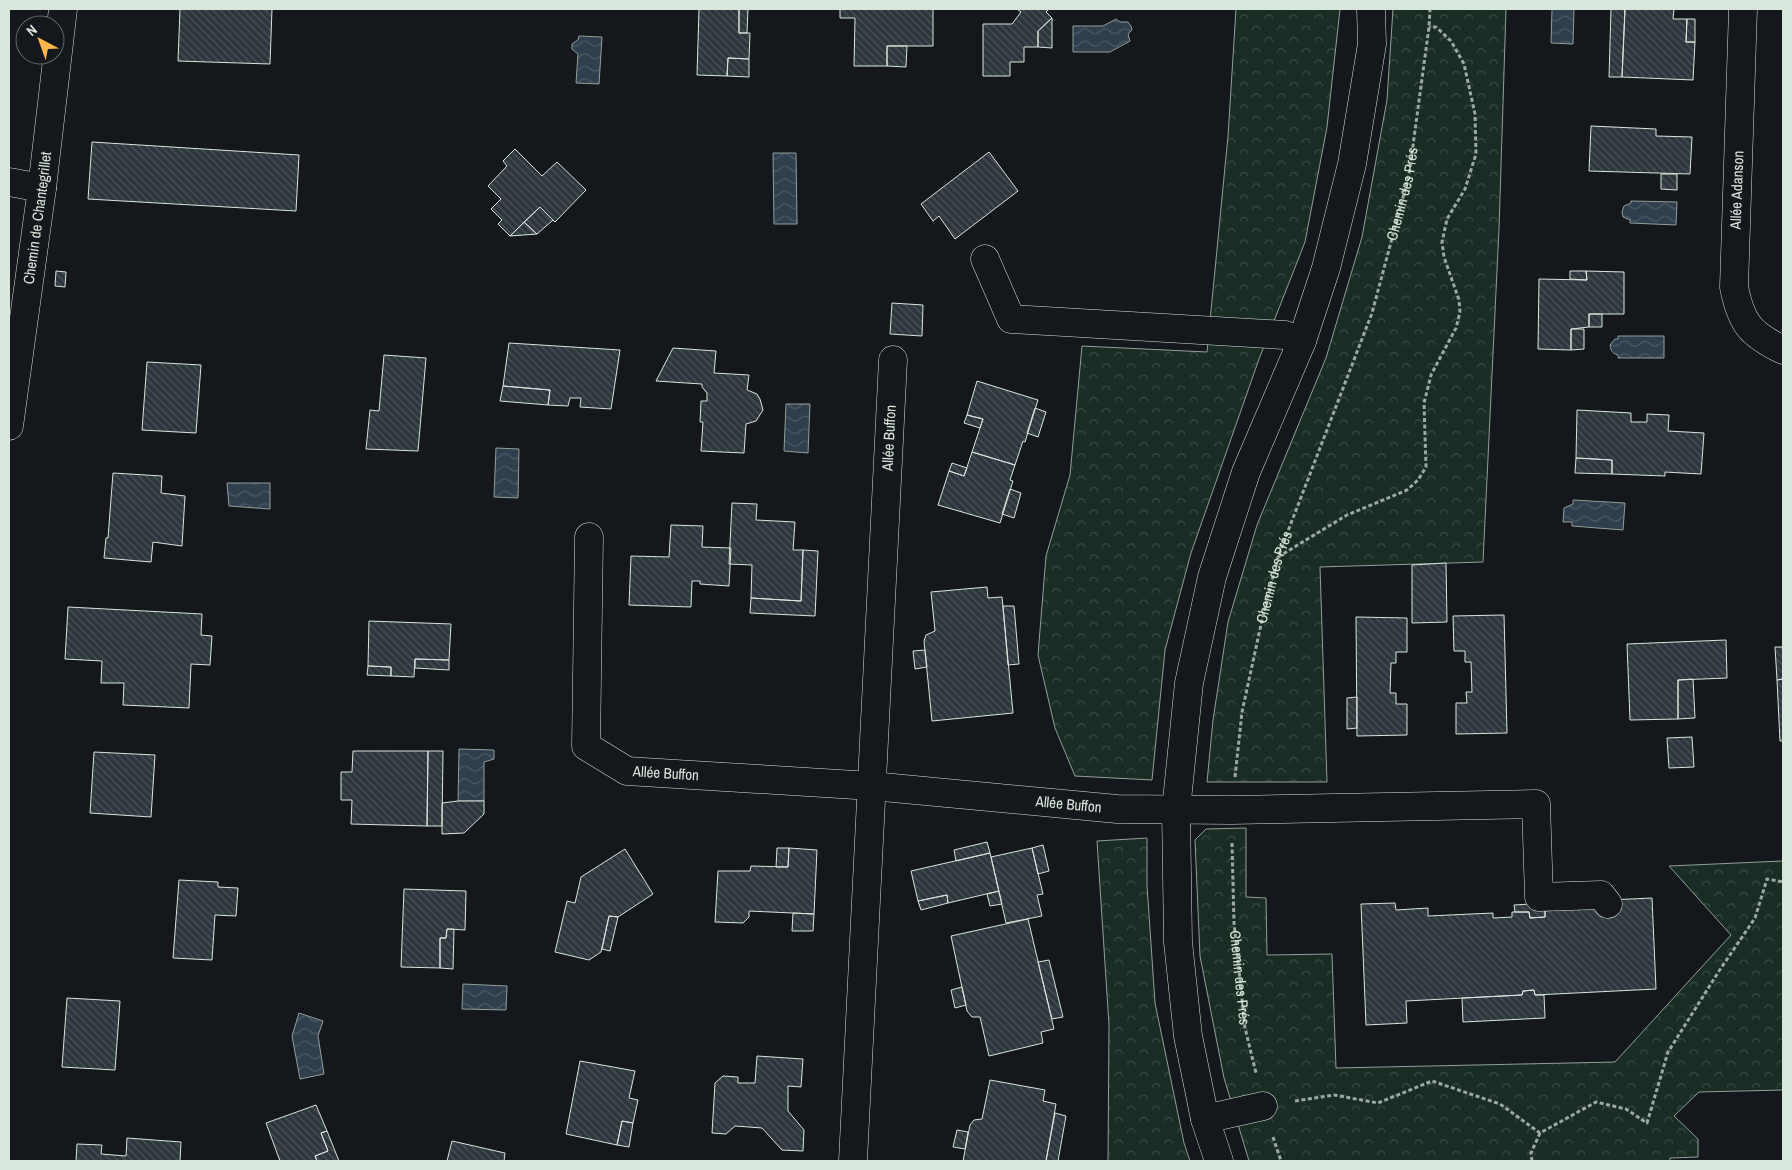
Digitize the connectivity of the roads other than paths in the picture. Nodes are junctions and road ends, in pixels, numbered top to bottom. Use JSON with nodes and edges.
{"nodes":[{"id":1,"x":63,"y":9,"type":"edge"},
{"id":2,"x":1372,"y":9,"type":"edge"},
{"id":3,"x":1743,"y":9,"type":"edge"},
{"id":4,"x":9,"y":182,"type":"edge"},
{"id":5,"x":42,"y":188,"type":"junction"},
{"id":6,"x":985,"y":259,"type":"dead end"},
{"id":7,"x":1302,"y":341,"type":"junction"},
{"id":8,"x":1783,"y":350,"type":"edge"},
{"id":9,"x":894,"y":360,"type":"dead end"},
{"id":10,"x":9,"y":426,"type":"edge"},
{"id":11,"x":589,"y":537,"type":"dead end"},
{"id":12,"x":872,"y":786,"type":"junction"},
{"id":13,"x":1176,"y":810,"type":"junction"},
{"id":14,"x":1608,"y":904,"type":"dead end"},
{"id":15,"x":1263,"y":1106,"type":"road end"},
{"id":16,"x":1206,"y":1119,"type":"junction"},
{"id":17,"x":854,"y":1161,"type":"edge"},
{"id":18,"x":1219,"y":1161,"type":"edge"}],
"edges":[{"from":1,"to":5,"type":"street","name":"Chemin de Chantegrillet"},
{"from":2,"to":7,"type":"street"},
{"from":3,"to":8,"type":"street","name":"Allée Adanson"},
{"from":4,"to":5,"type":"street"},
{"from":5,"to":10,"type":"street","name":"Chemin de Chantegrillet"},
{"from":6,"to":7,"type":"street"},
{"from":7,"to":13,"type":"street"},
{"from":9,"to":12,"type":"street","name":"Allée Buffon"},
{"from":11,"to":12,"type":"street","name":"Allée Buffon"},
{"from":12,"to":13,"type":"street","name":"Allée Buffon"},
{"from":12,"to":17,"type":"street","name":"Allée Buffon"},
{"from":13,"to":14,"type":"street","name":"Allée Buffon"},
{"from":13,"to":16,"type":"street"},
{"from":15,"to":16,"type":"street"},
{"from":16,"to":18,"type":"street"}]}
